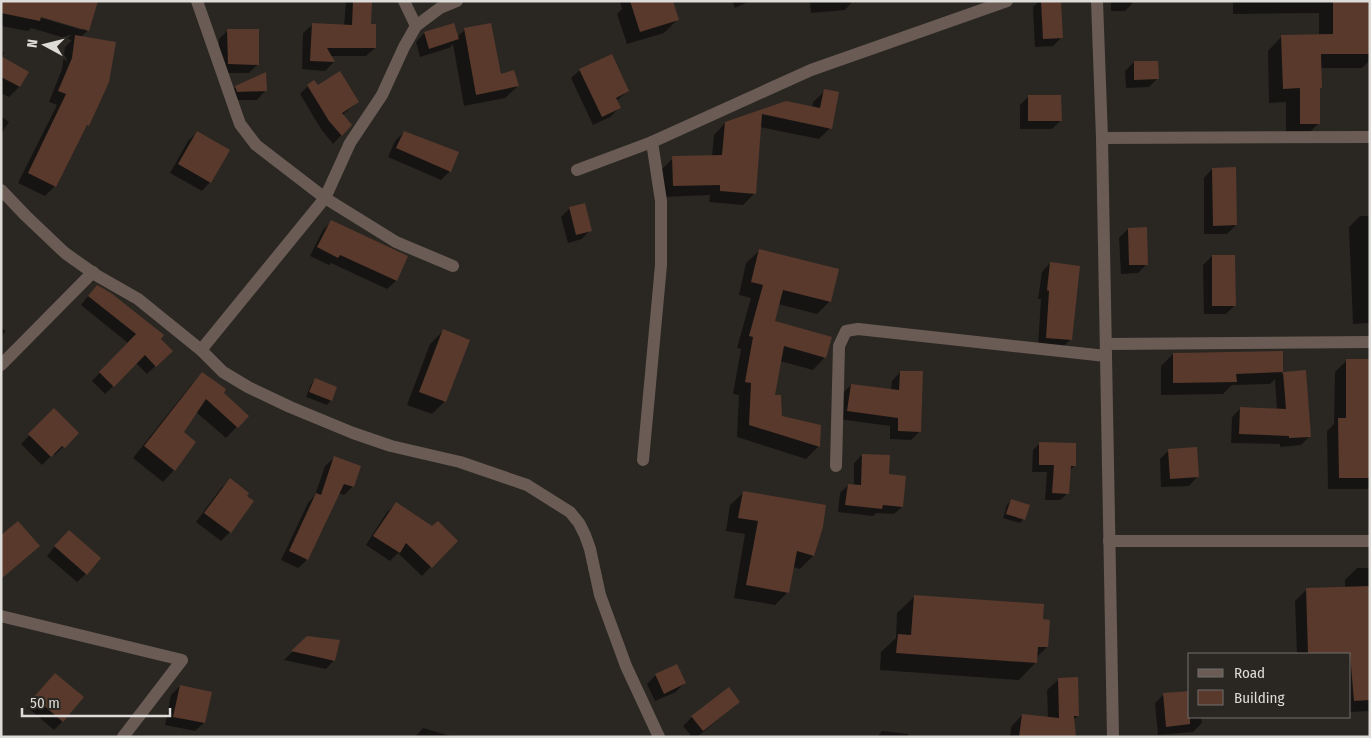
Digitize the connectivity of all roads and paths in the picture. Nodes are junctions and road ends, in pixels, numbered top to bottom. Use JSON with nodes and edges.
{"nodes":[{"id":1,"x":198,"y":1,"type":"edge"},
{"id":2,"x":404,"y":1,"type":"edge"},
{"id":3,"x":457,"y":1,"type":"edge"},
{"id":4,"x":1007,"y":1,"type":"edge"},
{"id":5,"x":1097,"y":1,"type":"edge"},
{"id":6,"x":416,"y":26,"type":"junction"},
{"id":7,"x":1370,"y":137,"type":"edge"},
{"id":8,"x":1102,"y":138,"type":"junction"},
{"id":9,"x":652,"y":142,"type":"junction"},
{"id":10,"x":578,"y":170,"type":"dead end"},
{"id":11,"x":1,"y":190,"type":"edge"},
{"id":12,"x":325,"y":198,"type":"junction"},
{"id":13,"x":453,"y":266,"type":"dead end"},
{"id":14,"x":93,"y":272,"type":"junction"},
{"id":15,"x":1370,"y":342,"type":"edge"},
{"id":16,"x":201,"y":350,"type":"junction"},
{"id":17,"x":1106,"y":350,"type":"junction"},
{"id":18,"x":1,"y":365,"type":"edge"},
{"id":19,"x":643,"y":460,"type":"dead end"},
{"id":20,"x":836,"y":466,"type":"dead end"},
{"id":21,"x":1109,"y":541,"type":"junction"},
{"id":22,"x":1370,"y":541,"type":"edge"},
{"id":23,"x":1,"y":616,"type":"edge"},
{"id":24,"x":123,"y":737,"type":"edge"},
{"id":25,"x":659,"y":737,"type":"edge"},
{"id":26,"x":1113,"y":737,"type":"edge"}],
"edges":[{"from":1,"to":12,"type":"street"},
{"from":2,"to":6,"type":"street"},
{"from":3,"to":6,"type":"street"},
{"from":4,"to":9,"type":"street"},
{"from":5,"to":8,"type":"street"},
{"from":6,"to":12,"type":"street"},
{"from":7,"to":8,"type":"street"},
{"from":8,"to":17,"type":"street"},
{"from":9,"to":10,"type":"street"},
{"from":9,"to":19,"type":"street"},
{"from":11,"to":14,"type":"street"},
{"from":12,"to":13,"type":"street"},
{"from":12,"to":16,"type":"street"},
{"from":14,"to":16,"type":"street"},
{"from":14,"to":18,"type":"street"},
{"from":15,"to":17,"type":"street"},
{"from":16,"to":25,"type":"street"},
{"from":17,"to":20,"type":"street"},
{"from":17,"to":21,"type":"street"},
{"from":21,"to":22,"type":"street"},
{"from":21,"to":26,"type":"street"},
{"from":23,"to":24,"type":"street"}]}
